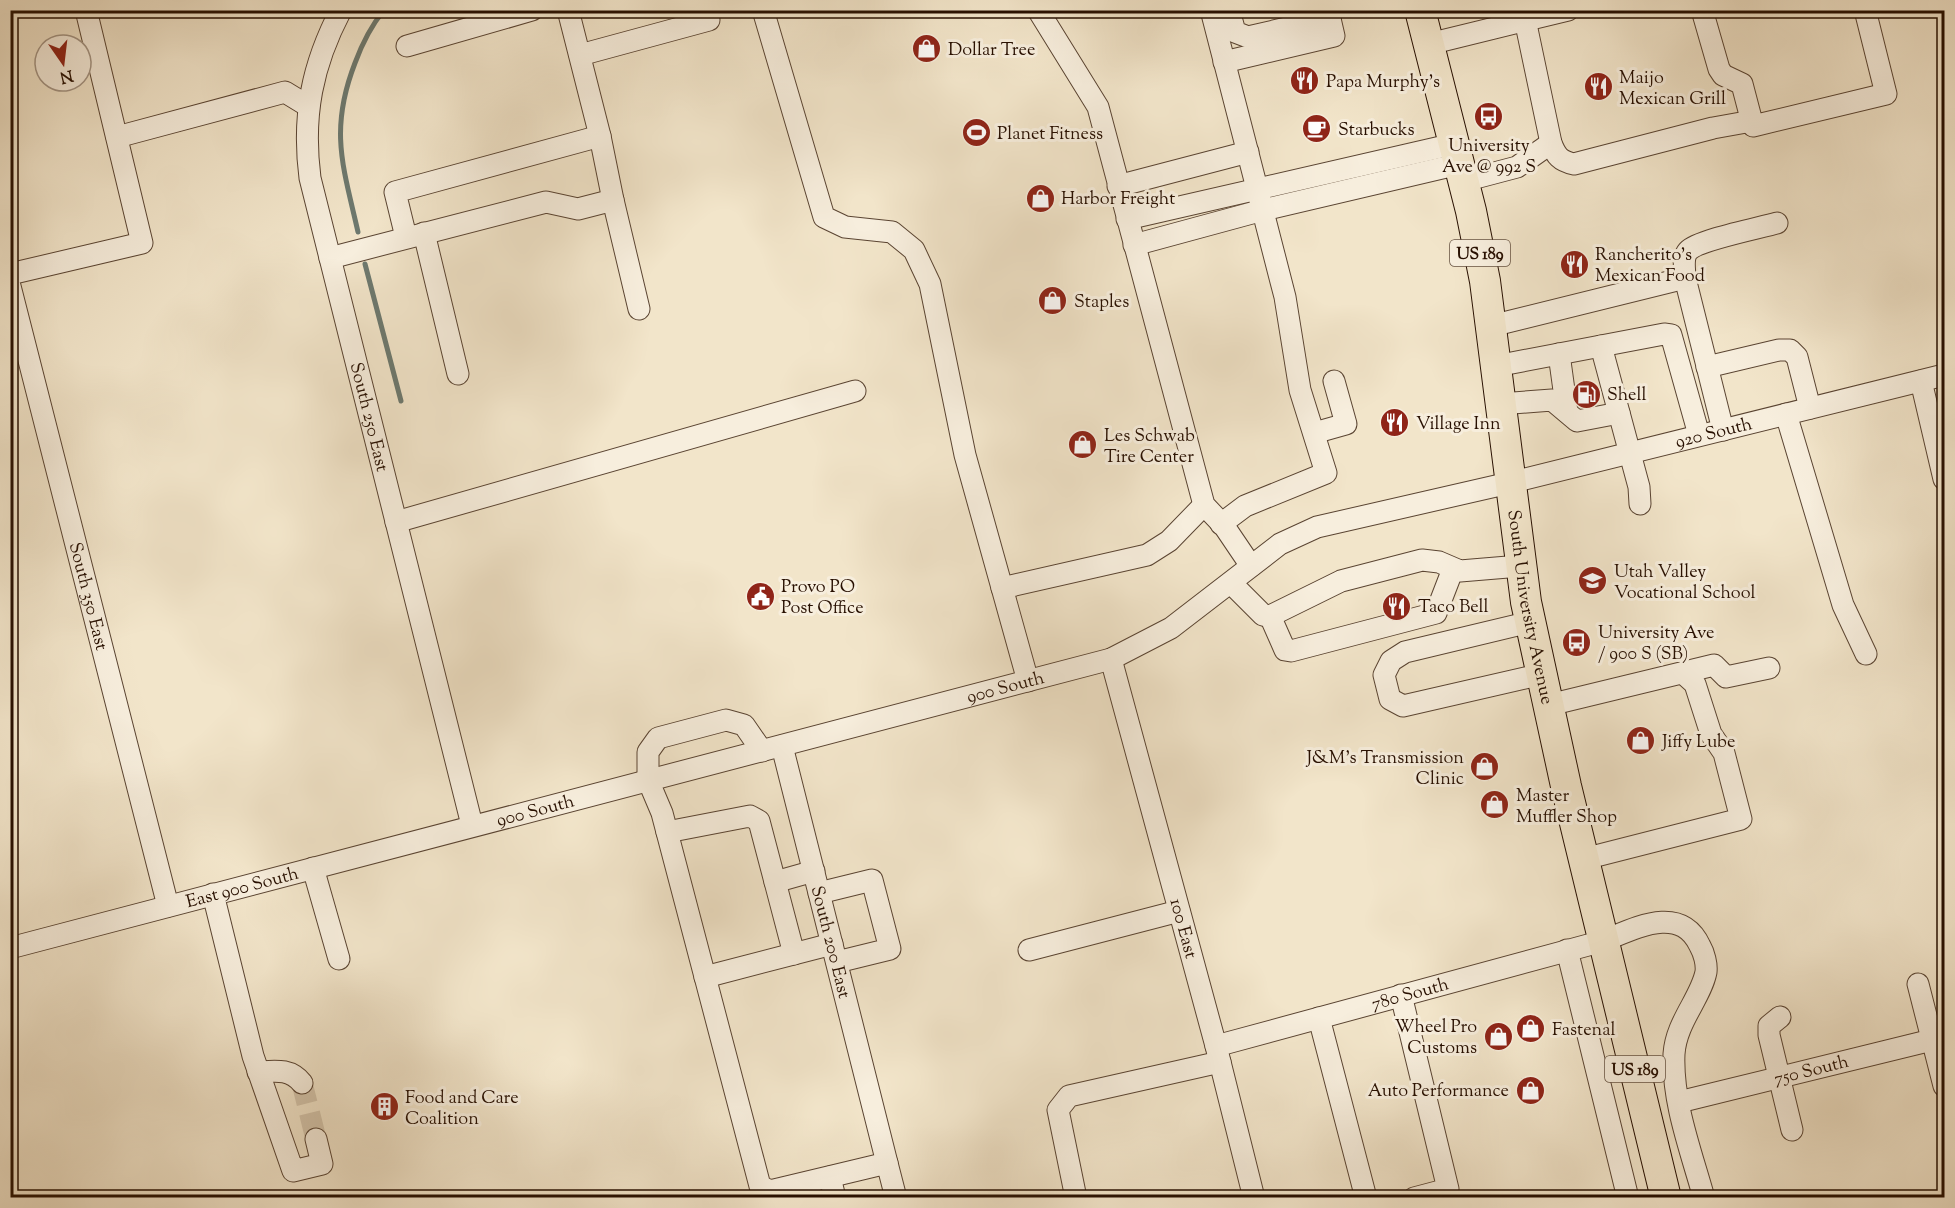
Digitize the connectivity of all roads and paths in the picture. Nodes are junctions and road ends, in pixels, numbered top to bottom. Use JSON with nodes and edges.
{"nodes":[{"id":1,"x":86,"y":10,"type":"edge"},
{"id":2,"x":341,"y":10,"type":"edge"},
{"id":3,"x":532,"y":10,"type":"edge"},
{"id":4,"x":568,"y":10,"type":"edge"},
{"id":5,"x":706,"y":10,"type":"edge"},
{"id":6,"x":763,"y":10,"type":"edge"},
{"id":7,"x":1038,"y":10,"type":"edge"},
{"id":8,"x":1211,"y":10,"type":"edge"},
{"id":9,"x":1229,"y":10,"type":"edge"},
{"id":10,"x":1420,"y":10,"type":"edge"},
{"id":11,"x":1568,"y":10,"type":"edge"},
{"id":12,"x":1702,"y":10,"type":"edge"},
{"id":13,"x":1865,"y":10,"type":"edge"},
{"id":14,"x":1329,"y":14,"type":"edge"},
{"id":15,"x":1524,"y":16,"type":"edge"},
{"id":16,"x":1429,"y":44,"type":"junction"},
{"id":17,"x":407,"y":46,"type":"dead end"},
{"id":18,"x":580,"y":55,"type":"junction"},
{"id":19,"x":1224,"y":62,"type":"junction"},
{"id":20,"x":308,"y":106,"type":"junction"},
{"id":21,"x":1752,"y":121,"type":"junction"},
{"id":22,"x":600,"y":136,"type":"junction"},
{"id":23,"x":117,"y":137,"type":"junction"},
{"id":24,"x":1551,"y":143,"type":"junction"},
{"id":25,"x":1248,"y":152,"type":"junction"},
{"id":26,"x":1459,"y":163,"type":"junction"},
{"id":27,"x":1364,"y":164,"type":"junction"},
{"id":28,"x":1370,"y":184,"type":"junction"},
{"id":29,"x":1118,"y":186,"type":"junction"},
{"id":30,"x":1258,"y":189,"type":"junction"},
{"id":31,"x":613,"y":200,"type":"junction"},
{"id":32,"x":1263,"y":210,"type":"junction"},
{"id":33,"x":1127,"y":219,"type":"junction"},
{"id":34,"x":1777,"y":223,"type":"dead end"},
{"id":35,"x":415,"y":235,"type":"junction"},
{"id":36,"x":1134,"y":245,"type":"junction"},
{"id":37,"x":330,"y":258,"type":"junction"},
{"id":38,"x":10,"y":273,"type":"edge"},
{"id":39,"x":1685,"y":278,"type":"junction"},
{"id":40,"x":10,"y":286,"type":"edge"},
{"id":41,"x":639,"y":309,"type":"dead end"},
{"id":42,"x":16,"y":325,"type":"edge"},
{"id":43,"x":1491,"y":326,"type":"junction"},
{"id":44,"x":1601,"y":346,"type":"junction"},
{"id":45,"x":1558,"y":354,"type":"junction"},
{"id":46,"x":1496,"y":366,"type":"junction"},
{"id":47,"x":1709,"y":373,"type":"junction"},
{"id":48,"x":458,"y":374,"type":"dead end"},
{"id":49,"x":1944,"y":375,"type":"edge"},
{"id":50,"x":1334,"y":381,"type":"dead end"},
{"id":51,"x":1921,"y":381,"type":"junction"},
{"id":52,"x":855,"y":391,"type":"dead end"},
{"id":53,"x":1500,"y":404,"type":"junction"},
{"id":54,"x":1810,"y":408,"type":"junction"},
{"id":55,"x":1567,"y":412,"type":"junction"},
{"id":56,"x":1619,"y":413,"type":"junction"},
{"id":57,"x":1786,"y":414,"type":"junction"},
{"id":58,"x":1723,"y":430,"type":"junction"},
{"id":59,"x":1314,"y":434,"type":"junction"},
{"id":60,"x":1699,"y":435,"type":"junction"},
{"id":61,"x":1629,"y":453,"type":"junction"},
{"id":62,"x":1944,"y":479,"type":"edge"},
{"id":63,"x":1509,"y":483,"type":"junction"},
{"id":64,"x":1640,"y":504,"type":"dead end"},
{"id":65,"x":1204,"y":505,"type":"junction"},
{"id":66,"x":396,"y":522,"type":"junction"},
{"id":67,"x":1221,"y":524,"type":"junction"},
{"id":68,"x":1520,"y":566,"type":"junction"},
{"id":69,"x":1251,"y":567,"type":"junction"},
{"id":70,"x":1454,"y":569,"type":"junction"},
{"id":71,"x":1231,"y":582,"type":"junction"},
{"id":72,"x":1002,"y":588,"type":"junction"},
{"id":73,"x":1270,"y":616,"type":"junction"},
{"id":74,"x":1530,"y":622,"type":"junction"},
{"id":75,"x":1866,"y":654,"type":"dead end"},
{"id":76,"x":1111,"y":659,"type":"junction"},
{"id":77,"x":1769,"y":668,"type":"dead end"},
{"id":78,"x":1542,"y":674,"type":"junction"},
{"id":79,"x":1684,"y":674,"type":"junction"},
{"id":80,"x":1028,"y":681,"type":"junction"},
{"id":81,"x":1549,"y":705,"type":"junction"},
{"id":82,"x":772,"y":748,"type":"junction"},
{"id":83,"x":648,"y":780,"type":"junction"},
{"id":84,"x":472,"y":825,"type":"junction"},
{"id":85,"x":667,"y":832,"type":"junction"},
{"id":86,"x":1584,"y":859,"type":"junction"},
{"id":87,"x":313,"y":868,"type":"junction"},
{"id":88,"x":814,"y":871,"type":"junction"},
{"id":89,"x":775,"y":882,"type":"junction"},
{"id":90,"x":819,"y":893,"type":"junction"},
{"id":91,"x":213,"y":894,"type":"junction"},
{"id":92,"x":168,"y":906,"type":"junction"},
{"id":93,"x":1179,"y":911,"type":"junction"},
{"id":94,"x":1603,"y":941,"type":"junction"},
{"id":95,"x":10,"y":948,"type":"edge"},
{"id":96,"x":1029,"y":950,"type":"dead end"},
{"id":97,"x":1567,"y":950,"type":"junction"},
{"id":98,"x":834,"y":953,"type":"junction"},
{"id":99,"x":794,"y":954,"type":"junction"},
{"id":100,"x":339,"y":959,"type":"dead end"},
{"id":101,"x":705,"y":977,"type":"junction"},
{"id":102,"x":1918,"y":984,"type":"dead end"},
{"id":103,"x":1401,"y":995,"type":"junction"},
{"id":104,"x":1780,"y":1017,"type":"dead end"},
{"id":105,"x":1319,"y":1018,"type":"junction"},
{"id":106,"x":1938,"y":1038,"type":"edge"},
{"id":107,"x":1218,"y":1054,"type":"junction"},
{"id":108,"x":258,"y":1072,"type":"junction"},
{"id":109,"x":1779,"y":1077,"type":"junction"},
{"id":110,"x":302,"y":1083,"type":"dead end"},
{"id":111,"x":1944,"y":1086,"type":"edge"},
{"id":112,"x":1679,"y":1102,"type":"junction"},
{"id":113,"x":1792,"y":1130,"type":"dead end"},
{"id":114,"x":316,"y":1139,"type":"tunnel mouth"},
{"id":115,"x":887,"y":1163,"type":"junction"},
{"id":116,"x":830,"y":1177,"type":"junction"},
{"id":117,"x":1449,"y":1193,"type":"edge"},
{"id":118,"x":835,"y":1197,"type":"edge"},
{"id":119,"x":896,"y":1197,"type":"edge"},
{"id":120,"x":1076,"y":1197,"type":"edge"},
{"id":121,"x":1254,"y":1197,"type":"edge"},
{"id":122,"x":1366,"y":1197,"type":"edge"},
{"id":123,"x":1414,"y":1197,"type":"edge"},
{"id":124,"x":1627,"y":1197,"type":"edge"},
{"id":125,"x":1666,"y":1197,"type":"edge"},
{"id":126,"x":1704,"y":1197,"type":"edge"}],
"edges":[{"from":1,"to":23,"type":"street"},
{"from":2,"to":20,"type":"street","name":"South 250 East"},
{"from":3,"to":17,"type":"street"},
{"from":4,"to":18,"type":"street"},
{"from":5,"to":18,"type":"street"},
{"from":6,"to":72,"type":"street"},
{"from":7,"to":29,"type":"street"},
{"from":8,"to":19,"type":"street"},
{"from":9,"to":14,"type":"street"},
{"from":10,"to":16,"type":"highway","name":"South University Avenue","number":"US 189"},
{"from":11,"to":15,"type":"street"},
{"from":12,"to":21,"type":"street"},
{"from":13,"to":21,"type":"street"},
{"from":14,"to":19,"type":"street"},
{"from":15,"to":16,"type":"street"},
{"from":15,"to":24,"type":"street"},
{"from":16,"to":26,"type":"highway","name":"South University Avenue","number":"US 189"},
{"from":18,"to":22,"type":"street"},
{"from":19,"to":25,"type":"street"},
{"from":20,"to":23,"type":"street"},
{"from":20,"to":37,"type":"street","name":"South 250 East"},
{"from":21,"to":24,"type":"street"},
{"from":22,"to":31,"type":"street"},
{"from":22,"to":35,"type":"street"},
{"from":23,"to":38,"type":"street"},
{"from":24,"to":26,"type":"street"},
{"from":25,"to":29,"type":"street"},
{"from":25,"to":30,"type":"street"},
{"from":26,"to":27,"type":"street"},
{"from":26,"to":28,"type":"street"},
{"from":26,"to":43,"type":"highway","name":"South University Avenue","number":"US 189"},
{"from":27,"to":28,"type":"street"},
{"from":27,"to":30,"type":"street"},
{"from":28,"to":32,"type":"street"},
{"from":29,"to":33,"type":"street"},
{"from":30,"to":32,"type":"street"},
{"from":30,"to":33,"type":"street"},
{"from":31,"to":35,"type":"street"},
{"from":31,"to":41,"type":"street"},
{"from":32,"to":36,"type":"street"},
{"from":32,"to":59,"type":"street"},
{"from":33,"to":36,"type":"street"},
{"from":34,"to":39,"type":"street"},
{"from":35,"to":37,"type":"street"},
{"from":35,"to":48,"type":"street"},
{"from":36,"to":65,"type":"street"},
{"from":37,"to":66,"type":"street","name":"South 250 East"},
{"from":39,"to":43,"type":"street"},
{"from":39,"to":47,"type":"street"},
{"from":40,"to":42,"type":"street","name":"South 350 East"},
{"from":42,"to":92,"type":"street","name":"South 350 East"},
{"from":43,"to":46,"type":"highway","name":"South University Avenue","number":"US 189"},
{"from":44,"to":45,"type":"street"},
{"from":44,"to":56,"type":"street"},
{"from":44,"to":60,"type":"street"},
{"from":45,"to":46,"type":"street"},
{"from":45,"to":55,"type":"street"},
{"from":46,"to":53,"type":"highway","name":"South University Avenue","number":"US 189"},
{"from":47,"to":54,"type":"street"},
{"from":47,"to":58,"type":"street"},
{"from":49,"to":51,"type":"street","name":"920 South"},
{"from":50,"to":59,"type":"street"},
{"from":51,"to":54,"type":"street","name":"920 South"},
{"from":51,"to":62,"type":"street"},
{"from":52,"to":66,"type":"street"},
{"from":53,"to":55,"type":"street"},
{"from":53,"to":63,"type":"highway","name":"South University Avenue","number":"US 189"},
{"from":54,"to":57,"type":"street","name":"920 South"},
{"from":55,"to":56,"type":"street"},
{"from":56,"to":61,"type":"street"},
{"from":57,"to":58,"type":"street","name":"920 South"},
{"from":57,"to":75,"type":"street"},
{"from":58,"to":60,"type":"street","name":"920 South"},
{"from":59,"to":67,"type":"street"},
{"from":60,"to":61,"type":"street","name":"920 South"},
{"from":61,"to":63,"type":"street","name":"920 South"},
{"from":61,"to":64,"type":"street"},
{"from":63,"to":68,"type":"highway","name":"South University Avenue","number":"US 189"},
{"from":63,"to":69,"type":"street","name":"900 South"},
{"from":65,"to":67,"type":"street"},
{"from":65,"to":72,"type":"street"},
{"from":66,"to":84,"type":"street","name":"South 250 East"},
{"from":67,"to":69,"type":"street"},
{"from":68,"to":70,"type":"street"},
{"from":68,"to":74,"type":"highway","name":"South University Avenue","number":"US 189"},
{"from":69,"to":71,"type":"street","name":"900 South"},
{"from":70,"to":73,"type":"street"},
{"from":70,"to":73,"type":"street"},
{"from":71,"to":73,"type":"street"},
{"from":71,"to":76,"type":"street","name":"900 South"},
{"from":72,"to":80,"type":"street"},
{"from":74,"to":78,"type":"highway","name":"South University Avenue","number":"US 189"},
{"from":74,"to":78,"type":"street"},
{"from":76,"to":80,"type":"street","name":"900 South"},
{"from":76,"to":93,"type":"street","name":"100 East"},
{"from":77,"to":79,"type":"street"},
{"from":78,"to":81,"type":"highway","name":"South University Avenue","number":"US 189"},
{"from":79,"to":81,"type":"street"},
{"from":79,"to":86,"type":"street"},
{"from":80,"to":82,"type":"street","name":"900 South"},
{"from":81,"to":86,"type":"highway","name":"South University Avenue","number":"US 189"},
{"from":82,"to":83,"type":"street","name":"900 South"},
{"from":82,"to":83,"type":"street"},
{"from":82,"to":88,"type":"street","name":"South 200 East"},
{"from":83,"to":84,"type":"street","name":"900 South"},
{"from":83,"to":85,"type":"street"},
{"from":84,"to":87,"type":"street","name":"East 900 South"},
{"from":85,"to":89,"type":"street"},
{"from":85,"to":101,"type":"street"},
{"from":86,"to":94,"type":"highway","name":"South University Avenue","number":"US 189"},
{"from":87,"to":91,"type":"street","name":"East 900 South"},
{"from":87,"to":100,"type":"street"},
{"from":88,"to":89,"type":"street"},
{"from":88,"to":90,"type":"street","name":"South 200 East"},
{"from":89,"to":99,"type":"street"},
{"from":90,"to":98,"type":"street","name":"South 200 East"},
{"from":90,"to":98,"type":"street"},
{"from":91,"to":92,"type":"street","name":"East 900 South"},
{"from":91,"to":108,"type":"street"},
{"from":92,"to":95,"type":"street","name":"East 900 South"},
{"from":93,"to":96,"type":"street"},
{"from":93,"to":107,"type":"street","name":"100 East"},
{"from":94,"to":97,"type":"street","name":"780 South"},
{"from":94,"to":112,"type":"street","name":"780 South"},
{"from":94,"to":125,"type":"highway","name":"South University Avenue","number":"US 189"},
{"from":97,"to":103,"type":"street","name":"780 South"},
{"from":97,"to":124,"type":"street"},
{"from":98,"to":99,"type":"street"},
{"from":98,"to":115,"type":"street","name":"South 200 East"},
{"from":99,"to":101,"type":"street"},
{"from":101,"to":116,"type":"street"},
{"from":102,"to":106,"type":"street"},
{"from":103,"to":105,"type":"street","name":"780 South"},
{"from":103,"to":117,"type":"street"},
{"from":104,"to":109,"type":"street"},
{"from":105,"to":107,"type":"street","name":"780 South"},
{"from":105,"to":122,"type":"street"},
{"from":106,"to":109,"type":"street","name":"750 South"},
{"from":106,"to":111,"type":"street"},
{"from":107,"to":120,"type":"street","name":"780 South"},
{"from":107,"to":121,"type":"street","name":"100 East"},
{"from":108,"to":110,"type":"street"},
{"from":108,"to":114,"type":"street"},
{"from":109,"to":112,"type":"street","name":"750 South"},
{"from":109,"to":113,"type":"street"},
{"from":112,"to":126,"type":"street","name":"780 South"},
{"from":115,"to":116,"type":"street"},
{"from":115,"to":119,"type":"street","name":"South 200 East"},
{"from":116,"to":118,"type":"street"},
{"from":117,"to":123,"type":"street"}]}
